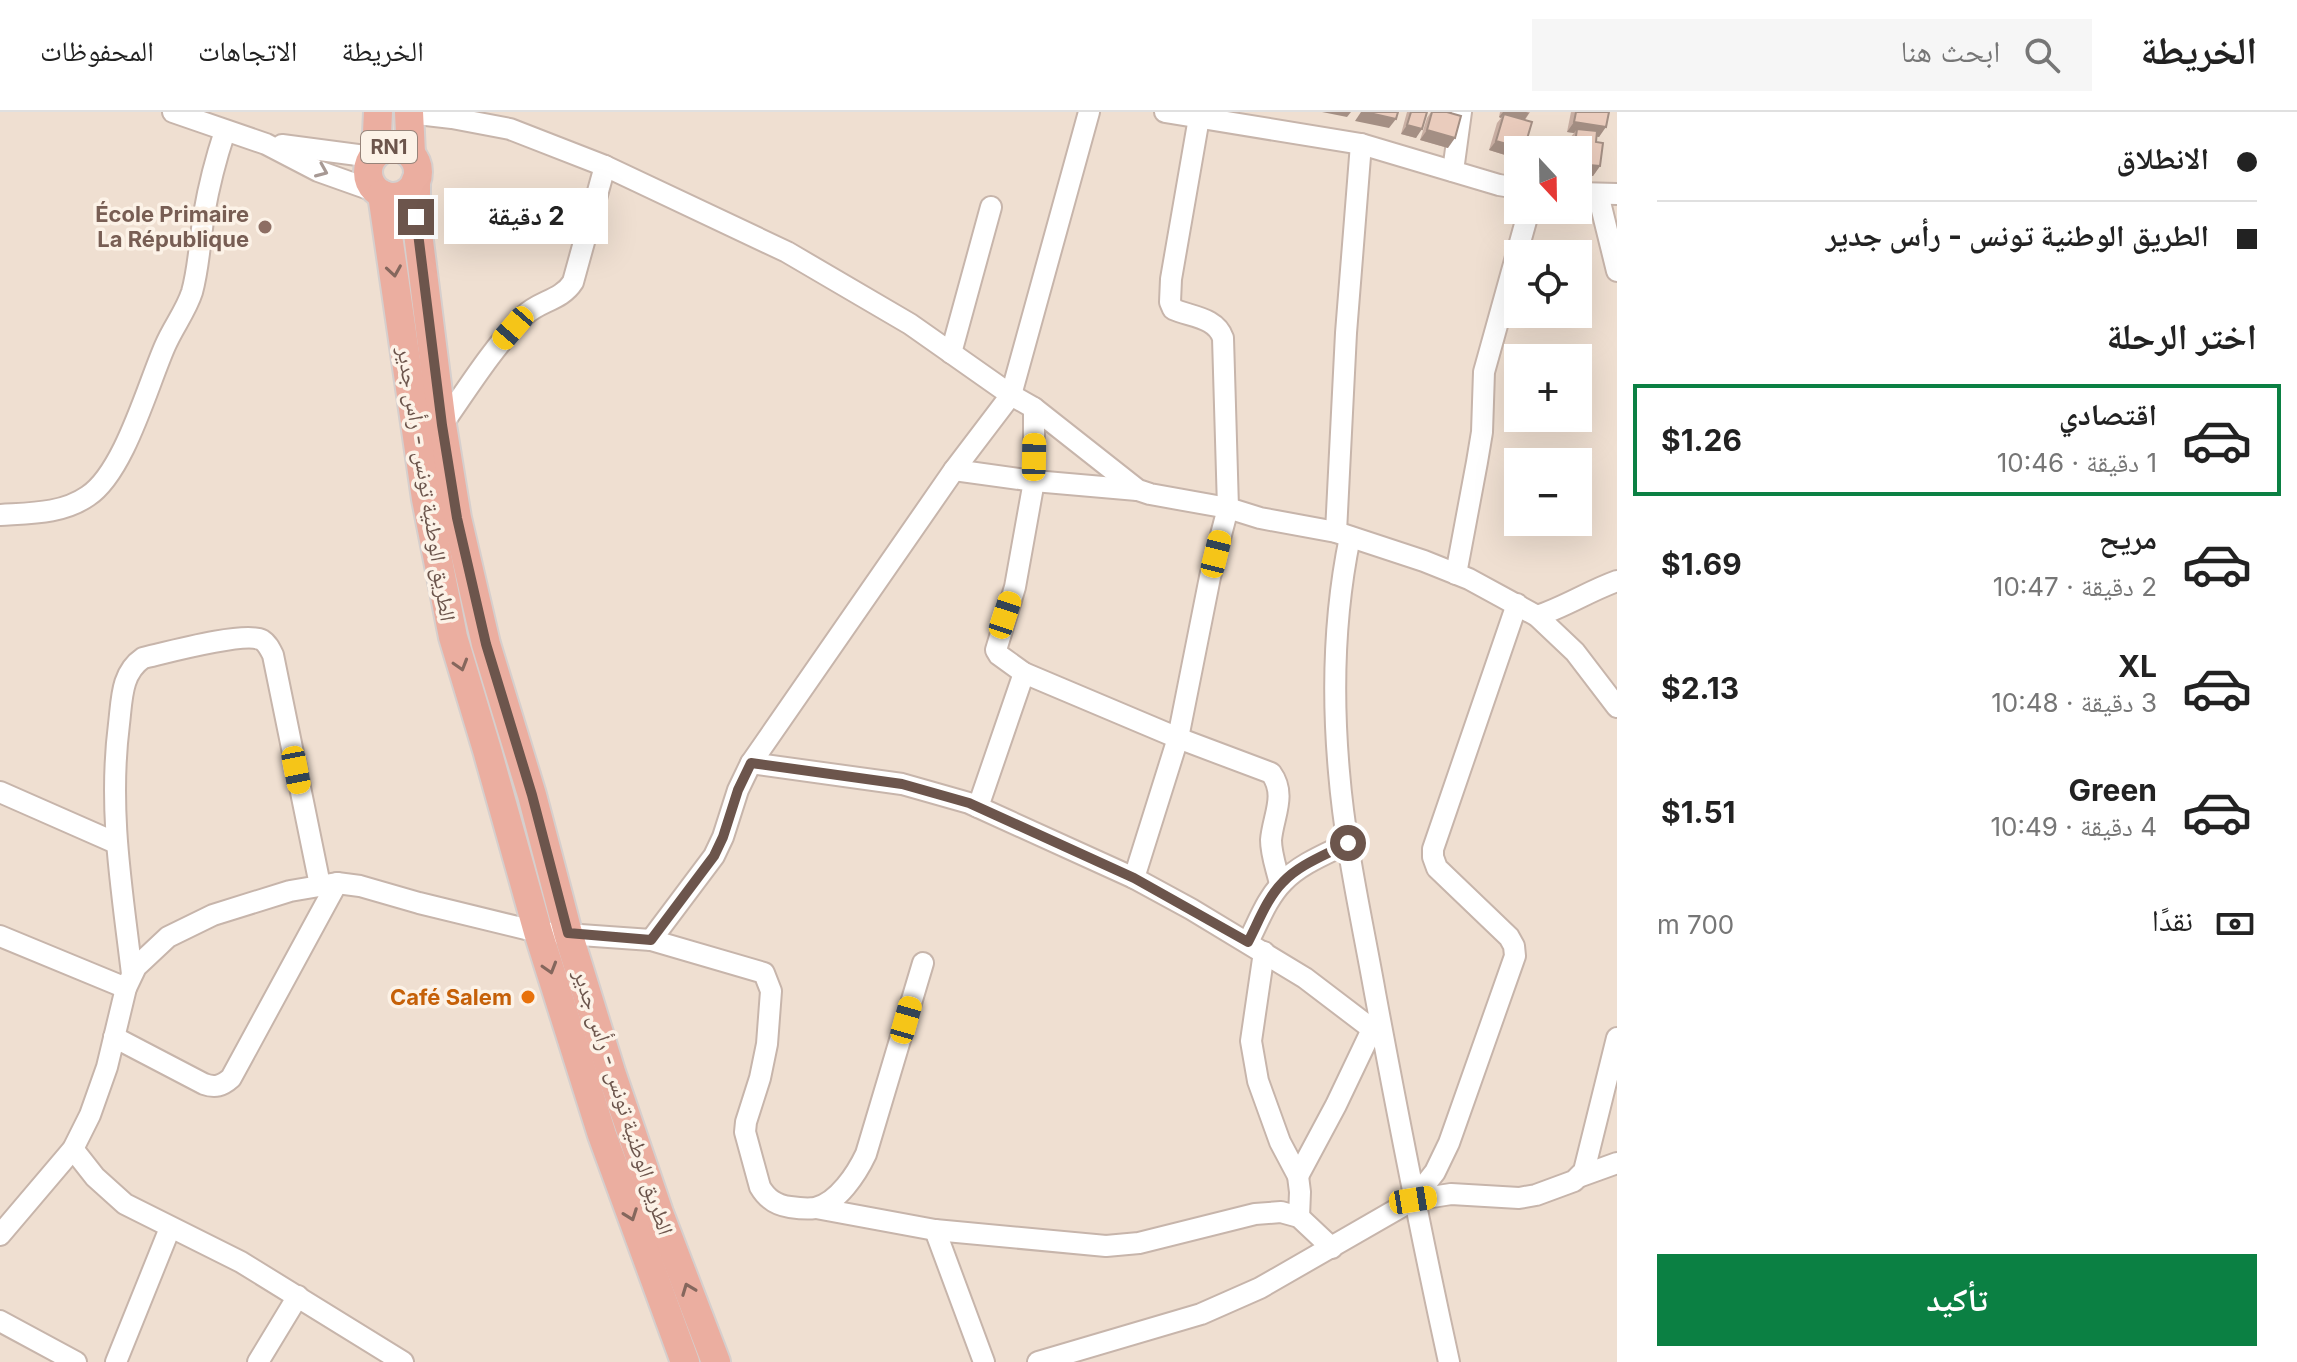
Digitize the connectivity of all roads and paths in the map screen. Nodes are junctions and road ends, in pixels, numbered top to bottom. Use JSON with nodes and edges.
{"nodes":[{"id":1,"x":173,"y":112,"type":"edge"},
{"id":2,"x":378,"y":112,"type":"edge"},
{"id":3,"x":409,"y":112,"type":"edge"},
{"id":4,"x":1089,"y":112,"type":"edge"},
{"id":5,"x":1165,"y":112,"type":"edge"},
{"id":6,"x":1461,"y":112,"type":"edge"},
{"id":7,"x":1199,"y":115,"type":"edge"},
{"id":8,"x":512,"y":121,"type":"edge"},
{"id":9,"x":225,"y":131,"type":"junction"},
{"id":10,"x":266,"y":144,"type":"junction"},
{"id":11,"x":1361,"y":144,"type":"junction"},
{"id":12,"x":374,"y":156,"type":"junction"},
{"id":13,"x":605,"y":166,"type":"junction"},
{"id":14,"x":414,"y":168,"type":"junction"},
{"id":15,"x":1453,"y":171,"type":"junction"},
{"id":16,"x":1504,"y":186,"type":"edge"},
{"id":17,"x":381,"y":194,"type":"junction"},
{"id":18,"x":1598,"y":194,"type":"edge"},
{"id":19,"x":991,"y":207,"type":"dead end"},
{"id":20,"x":1525,"y":224,"type":"edge"},
{"id":21,"x":1617,"y":271,"type":"edge"},
{"id":22,"x":951,"y":353,"type":"junction"},
{"id":23,"x":1011,"y":395,"type":"junction"},
{"id":24,"x":1034,"y":408,"type":"junction"},
{"id":25,"x":442,"y":425,"type":"junction"},
{"id":26,"x":954,"y":470,"type":"junction"},
{"id":27,"x":1034,"y":481,"type":"junction"},
{"id":28,"x":1138,"y":490,"type":"junction"},
{"id":29,"x":1228,"y":508,"type":"junction"},
{"id":30,"x":0,"y":515,"type":"edge"},
{"id":31,"x":1343,"y":535,"type":"junction"},
{"id":32,"x":1456,"y":574,"type":"junction"},
{"id":33,"x":1617,"y":581,"type":"edge"},
{"id":34,"x":1517,"y":604,"type":"junction"},
{"id":35,"x":1537,"y":616,"type":"junction"},
{"id":36,"x":1024,"y":673,"type":"junction"},
{"id":37,"x":1617,"y":707,"type":"edge"},
{"id":38,"x":1178,"y":738,"type":"junction"},
{"id":39,"x":751,"y":763,"type":"junction"},
{"id":40,"x":0,"y":792,"type":"edge"},
{"id":41,"x":978,"y":807,"type":"junction"},
{"id":42,"x":116,"y":843,"type":"junction"},
{"id":43,"x":1348,"y":843,"type":"junction"},
{"id":44,"x":1134,"y":878,"type":"junction"},
{"id":45,"x":329,"y":884,"type":"junction"},
{"id":46,"x":1280,"y":884,"type":"junction"},
{"id":47,"x":538,"y":932,"type":"junction"},
{"id":48,"x":568,"y":933,"type":"junction"},
{"id":49,"x":0,"y":937,"type":"edge"},
{"id":50,"x":651,"y":940,"type":"junction"},
{"id":51,"x":1256,"y":947,"type":"junction"},
{"id":52,"x":923,"y":963,"type":"dead end"},
{"id":53,"x":129,"y":981,"type":"junction"},
{"id":54,"x":1376,"y":1022,"type":"junction"},
{"id":55,"x":114,"y":1037,"type":"junction"},
{"id":56,"x":1617,"y":1038,"type":"edge"},
{"id":57,"x":73,"y":1149,"type":"junction"},
{"id":58,"x":1617,"y":1163,"type":"edge"},
{"id":59,"x":1298,"y":1176,"type":"junction"},
{"id":60,"x":1581,"y":1176,"type":"junction"},
{"id":61,"x":1413,"y":1200,"type":"junction"},
{"id":62,"x":816,"y":1208,"type":"junction"},
{"id":63,"x":1299,"y":1217,"type":"junction"},
{"id":64,"x":170,"y":1228,"type":"junction"},
{"id":65,"x":935,"y":1230,"type":"junction"},
{"id":66,"x":0,"y":1235,"type":"edge"},
{"id":67,"x":1332,"y":1248,"type":"junction"},
{"id":68,"x":298,"y":1296,"type":"junction"},
{"id":69,"x":0,"y":1321,"type":"edge"},
{"id":70,"x":1051,"y":1360,"type":"edge"},
{"id":71,"x":76,"y":1362,"type":"edge"},
{"id":72,"x":116,"y":1362,"type":"edge"},
{"id":73,"x":258,"y":1362,"type":"edge"},
{"id":74,"x":403,"y":1362,"type":"edge"},
{"id":75,"x":685,"y":1362,"type":"edge"},
{"id":76,"x":716,"y":1362,"type":"edge"},
{"id":77,"x":984,"y":1362,"type":"edge"},
{"id":78,"x":1449,"y":1362,"type":"edge"}],
"edges":[{"from":1,"to":9,"type":"street"},
{"from":2,"to":12,"type":"highway","number":"RN1"},
{"from":3,"to":8,"type":"street"},
{"from":3,"to":14,"type":"highway","name":"الطريق الوطنية تونس - رأس جدير","number":"RN1"},
{"from":4,"to":23,"type":"street"},
{"from":5,"to":7,"type":"street"},
{"from":6,"to":15,"type":"street"},
{"from":7,"to":11,"type":"street"},
{"from":7,"to":29,"type":"street"},
{"from":8,"to":13,"type":"street"},
{"from":9,"to":10,"type":"street"},
{"from":9,"to":30,"type":"street"},
{"from":10,"to":12,"type":"street"},
{"from":10,"to":17,"type":"street","one_way":true},
{"from":11,"to":15,"type":"street"},
{"from":11,"to":31,"type":"street"},
{"from":12,"to":14,"type":"highway","number":"RN1"},
{"from":12,"to":17,"type":"highway","number":"RN1"},
{"from":13,"to":22,"type":"street"},
{"from":13,"to":25,"type":"street"},
{"from":14,"to":17,"type":"highway","number":"RN1"},
{"from":14,"to":25,"type":"highway","name":"الطريق الوطنية تونس - رأس جدير","number":"RN1"},
{"from":15,"to":16,"type":"street"},
{"from":17,"to":47,"type":"highway","name":"الطريق الوطنية تونس - رأس جدير","number":"RN1","one_way":true},
{"from":18,"to":21,"type":"street"},
{"from":19,"to":22,"type":"street"},
{"from":20,"to":32,"type":"street"},
{"from":22,"to":23,"type":"street"},
{"from":23,"to":24,"type":"street"},
{"from":23,"to":26,"type":"street"},
{"from":24,"to":27,"type":"street"},
{"from":24,"to":28,"type":"street"},
{"from":25,"to":48,"type":"highway","name":"الطريق الوطنية تونس - رأس جدير","number":"RN1"},
{"from":26,"to":27,"type":"street"},
{"from":26,"to":39,"type":"street"},
{"from":27,"to":28,"type":"street"},
{"from":27,"to":36,"type":"street"},
{"from":28,"to":29,"type":"street"},
{"from":29,"to":31,"type":"street"},
{"from":29,"to":38,"type":"street"},
{"from":31,"to":32,"type":"street"},
{"from":31,"to":43,"type":"street"},
{"from":32,"to":34,"type":"street"},
{"from":33,"to":35,"type":"street"},
{"from":34,"to":35,"type":"street"},
{"from":34,"to":61,"type":"street"},
{"from":35,"to":37,"type":"street"},
{"from":36,"to":38,"type":"street"},
{"from":36,"to":41,"type":"street"},
{"from":38,"to":44,"type":"street"},
{"from":38,"to":46,"type":"street"},
{"from":39,"to":41,"type":"street"},
{"from":39,"to":50,"type":"street"},
{"from":40,"to":42,"type":"street"},
{"from":41,"to":44,"type":"street"},
{"from":42,"to":45,"type":"street"},
{"from":42,"to":53,"type":"street"},
{"from":43,"to":46,"type":"street"},
{"from":43,"to":54,"type":"street"},
{"from":44,"to":51,"type":"street"},
{"from":45,"to":47,"type":"street"},
{"from":45,"to":53,"type":"street"},
{"from":45,"to":55,"type":"street"},
{"from":46,"to":51,"type":"street"},
{"from":47,"to":48,"type":"street"},
{"from":47,"to":75,"type":"highway","name":"الطريق الوطنية تونس - رأس جدير","number":"RN1","one_way":true},
{"from":48,"to":50,"type":"street"},
{"from":76,"to":48,"type":"highway","name":"الطريق الوطنية تونس - رأس جدير","number":"RN1","one_way":true},
{"from":49,"to":53,"type":"street"},
{"from":50,"to":62,"type":"street"},
{"from":51,"to":54,"type":"street"},
{"from":51,"to":59,"type":"street"},
{"from":52,"to":62,"type":"street"},
{"from":53,"to":55,"type":"street"},
{"from":54,"to":59,"type":"street"},
{"from":54,"to":61,"type":"street"},
{"from":55,"to":57,"type":"street"},
{"from":56,"to":60,"type":"street"},
{"from":57,"to":64,"type":"street"},
{"from":57,"to":66,"type":"street"},
{"from":58,"to":60,"type":"street"},
{"from":59,"to":63,"type":"street"},
{"from":60,"to":61,"type":"street"},
{"from":61,"to":67,"type":"street"},
{"from":61,"to":78,"type":"street"},
{"from":62,"to":65,"type":"street"},
{"from":63,"to":65,"type":"street"},
{"from":63,"to":67,"type":"street"},
{"from":64,"to":68,"type":"street"},
{"from":64,"to":72,"type":"street"},
{"from":65,"to":77,"type":"street"},
{"from":67,"to":70,"type":"street"},
{"from":68,"to":73,"type":"street"},
{"from":68,"to":74,"type":"street"},
{"from":69,"to":71,"type":"street"}]}
